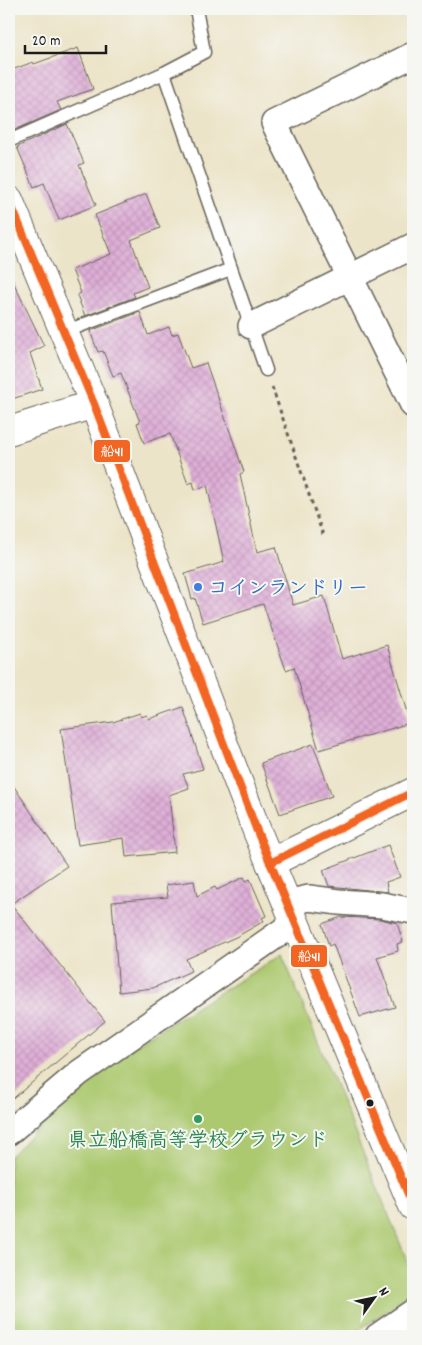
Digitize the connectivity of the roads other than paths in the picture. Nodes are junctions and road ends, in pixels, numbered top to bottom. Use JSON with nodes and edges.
{"nodes":[{"id":1,"x":196,"y":9,"type":"edge"},
{"id":2,"x":413,"y":55,"type":"edge"},
{"id":3,"x":164,"y":74,"type":"junction"},
{"id":4,"x":9,"y":141,"type":"edge"},
{"id":5,"x":9,"y":200,"type":"edge"},
{"id":6,"x":413,"y":246,"type":"edge"},
{"id":7,"x":231,"y":269,"type":"junction"},
{"id":8,"x":350,"y":277,"type":"junction"},
{"id":9,"x":251,"y":326,"type":"junction"},
{"id":10,"x":64,"y":332,"type":"junction"},
{"id":11,"x":266,"y":370,"type":"road end"},
{"id":12,"x":94,"y":404,"type":"junction"},
{"id":13,"x":413,"y":405,"type":"edge"},
{"id":14,"x":9,"y":432,"type":"edge"},
{"id":15,"x":413,"y":792,"type":"edge"},
{"id":16,"x":270,"y":863,"type":"junction"},
{"id":17,"x":413,"y":911,"type":"edge"},
{"id":18,"x":290,"y":913,"type":"junction"},
{"id":19,"x":9,"y":1132,"type":"edge"},
{"id":20,"x":413,"y":1206,"type":"edge"},
{"id":21,"x":413,"y":1312,"type":"edge"},
{"id":22,"x":378,"y":1336,"type":"edge"}],
"edges":[{"from":1,"to":3,"type":"lane"},
{"from":2,"to":8,"type":"street"},
{"from":3,"to":4,"type":"lane"},
{"from":3,"to":7,"type":"lane"},
{"from":5,"to":10,"type":"street"},
{"from":6,"to":8,"type":"street"},
{"from":7,"to":9,"type":"lane"},
{"from":7,"to":10,"type":"lane"},
{"from":8,"to":9,"type":"street"},
{"from":8,"to":13,"type":"street"},
{"from":9,"to":11,"type":"lane"},
{"from":10,"to":12,"type":"street"},
{"from":12,"to":14,"type":"street"},
{"from":12,"to":16,"type":"street"},
{"from":15,"to":16,"type":"street"},
{"from":16,"to":18,"type":"street"},
{"from":17,"to":18,"type":"street"},
{"from":18,"to":19,"type":"street"},
{"from":18,"to":20,"type":"street"},
{"from":21,"to":22,"type":"street"}]}
